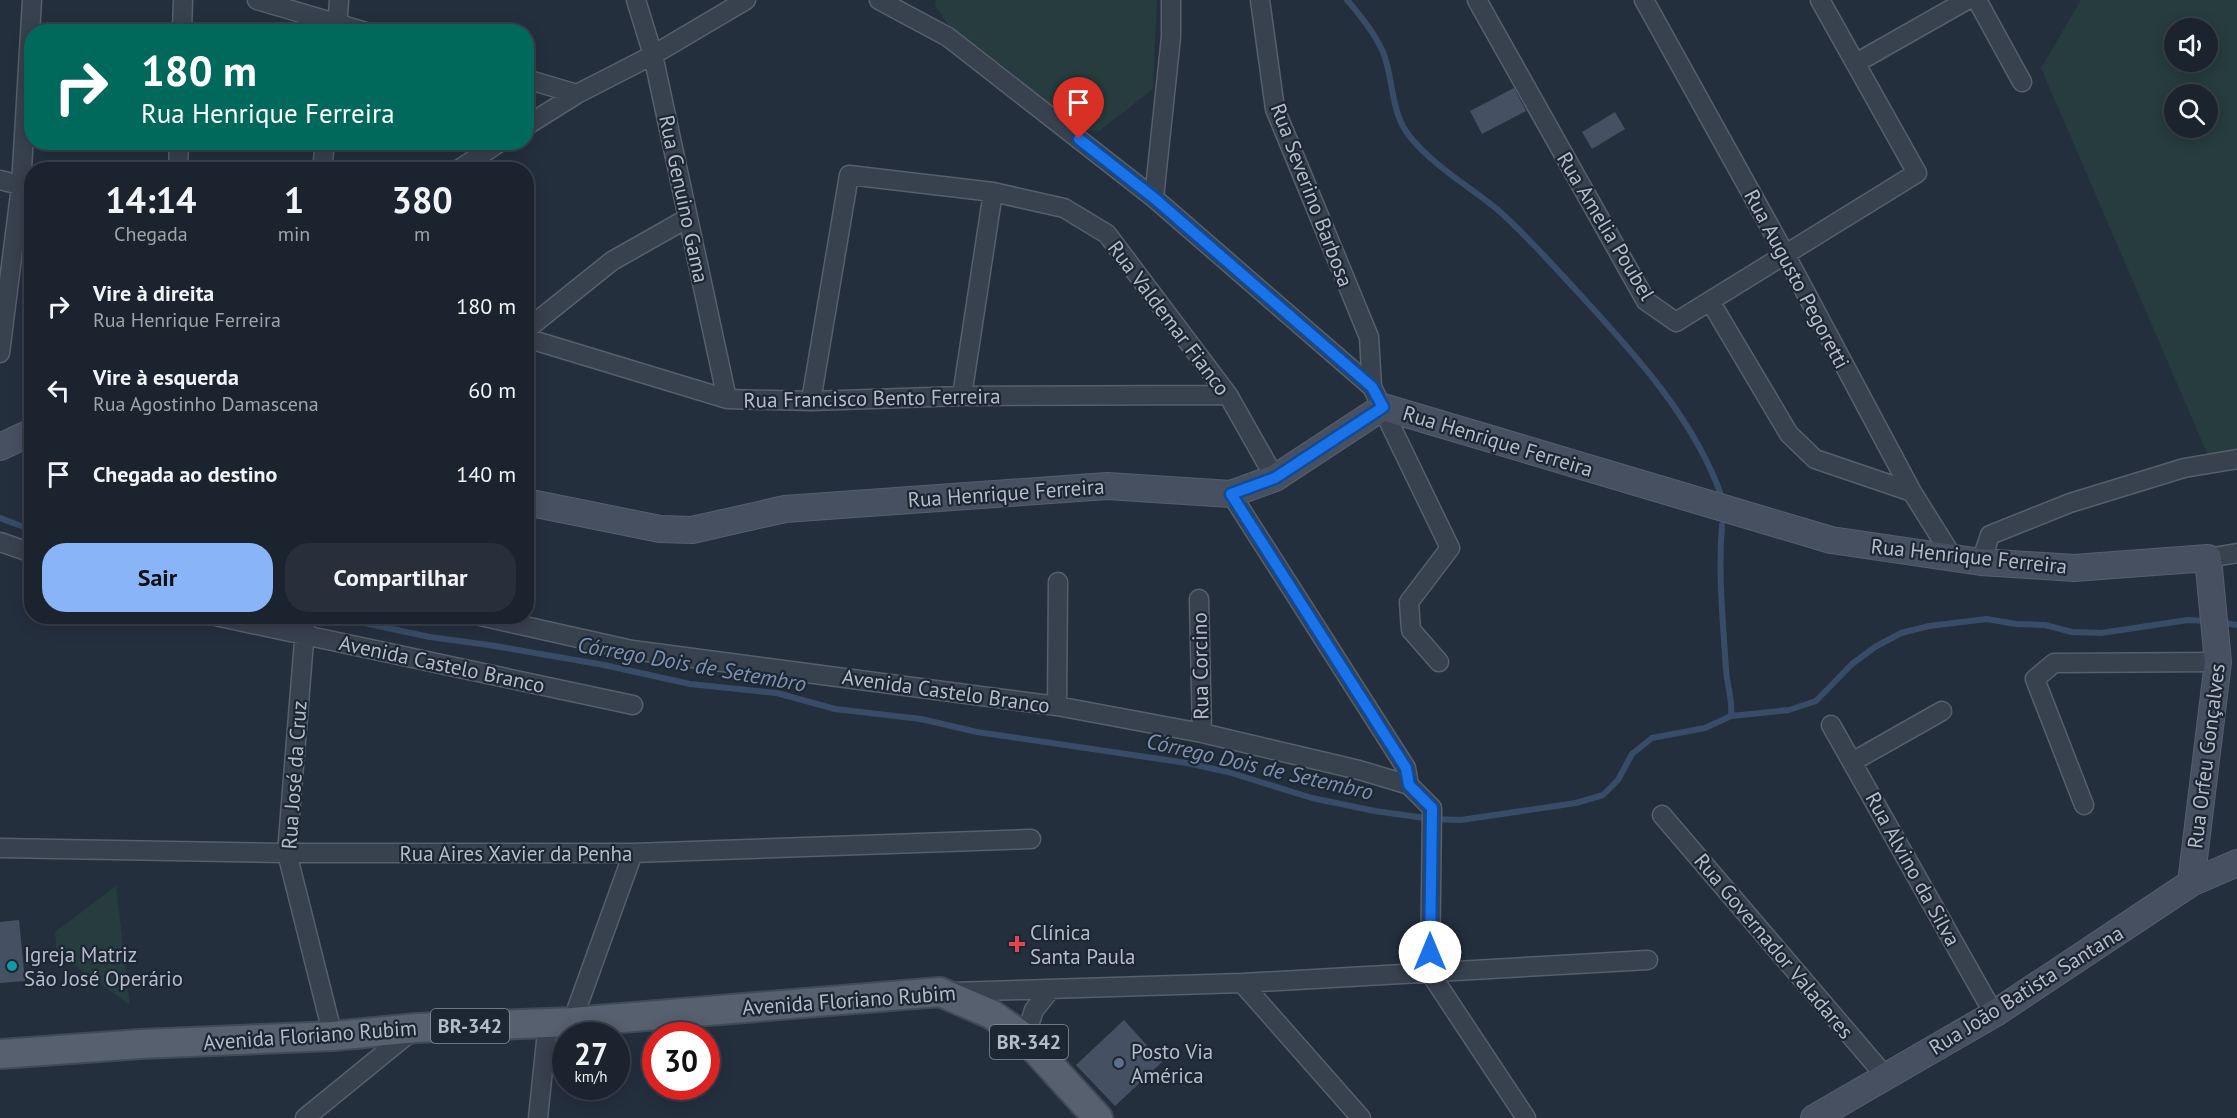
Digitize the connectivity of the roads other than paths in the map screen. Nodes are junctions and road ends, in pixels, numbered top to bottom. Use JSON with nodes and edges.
{"nodes":[{"id":1,"x":32,"y":0,"type":"edge"},
{"id":2,"x":183,"y":0,"type":"edge"},
{"id":3,"x":257,"y":0,"type":"edge"},
{"id":4,"x":339,"y":0,"type":"edge"},
{"id":5,"x":636,"y":0,"type":"edge"},
{"id":6,"x":746,"y":0,"type":"edge"},
{"id":7,"x":879,"y":0,"type":"edge"},
{"id":8,"x":1171,"y":0,"type":"edge"},
{"id":9,"x":1260,"y":0,"type":"edge"},
{"id":10,"x":1477,"y":0,"type":"edge"},
{"id":11,"x":1644,"y":0,"type":"edge"},
{"id":12,"x":1820,"y":0,"type":"edge"},
{"id":13,"x":1967,"y":0,"type":"edge"},
{"id":14,"x":1977,"y":0,"type":"edge"},
{"id":15,"x":31,"y":24,"type":"edge"},
{"id":16,"x":182,"y":24,"type":"edge"},
{"id":17,"x":328,"y":24,"type":"edge"},
{"id":18,"x":337,"y":24,"type":"edge"},
{"id":19,"x":652,"y":55,"type":"junction"},
{"id":20,"x":1856,"y":63,"type":"junction"},
{"id":21,"x":534,"y":81,"type":"edge"},
{"id":22,"x":2022,"y":82,"type":"dead end"},
{"id":23,"x":577,"y":94,"type":"junction"},
{"id":24,"x":534,"y":121,"type":"edge"},
{"id":25,"x":488,"y":150,"type":"edge"},
{"id":26,"x":470,"y":162,"type":"edge"},
{"id":27,"x":0,"y":180,"type":"edge"},
{"id":28,"x":24,"y":186,"type":"edge"},
{"id":29,"x":993,"y":192,"type":"junction"},
{"id":30,"x":1154,"y":198,"type":"junction"},
{"id":31,"x":24,"y":200,"type":"edge"},
{"id":32,"x":688,"y":218,"type":"junction"},
{"id":33,"x":1785,"y":254,"type":"junction"},
{"id":34,"x":1710,"y":301,"type":"junction"},
{"id":35,"x":534,"y":324,"type":"edge"},
{"id":36,"x":534,"y":340,"type":"edge"},
{"id":37,"x":0,"y":353,"type":"edge"},
{"id":38,"x":1228,"y":395,"type":"junction"},
{"id":39,"x":962,"y":396,"type":"junction"},
{"id":40,"x":1378,"y":397,"type":"junction"},
{"id":41,"x":727,"y":399,"type":"junction"},
{"id":42,"x":811,"y":401,"type":"junction"},
{"id":43,"x":24,"y":436,"type":"edge"},
{"id":44,"x":0,"y":447,"type":"edge"},
{"id":45,"x":2237,"y":459,"type":"edge"},
{"id":46,"x":1275,"y":478,"type":"junction"},
{"id":47,"x":1912,"y":492,"type":"junction"},
{"id":48,"x":1231,"y":494,"type":"junction"},
{"id":49,"x":534,"y":504,"type":"edge"},
{"id":50,"x":0,"y":542,"type":"edge"},
{"id":51,"x":24,"y":550,"type":"edge"},
{"id":52,"x":2237,"y":553,"type":"edge"},
{"id":53,"x":1952,"y":556,"type":"junction"},
{"id":54,"x":2208,"y":558,"type":"junction"},
{"id":55,"x":1981,"y":562,"type":"junction"},
{"id":56,"x":1058,"y":582,"type":"dead end"},
{"id":57,"x":1198,"y":599,"type":"dead end"},
{"id":58,"x":516,"y":624,"type":"edge"},
{"id":59,"x":305,"y":625,"type":"edge"},
{"id":60,"x":1439,"y":662,"type":"dead end"},
{"id":61,"x":2218,"y":662,"type":"junction"},
{"id":62,"x":633,"y":705,"type":"dead end"},
{"id":63,"x":1056,"y":706,"type":"junction"},
{"id":64,"x":1941,"y":711,"type":"dead end"},
{"id":65,"x":1831,"y":725,"type":"dead end"},
{"id":66,"x":1202,"y":733,"type":"junction"},
{"id":67,"x":1852,"y":762,"type":"junction"},
{"id":68,"x":1409,"y":785,"type":"junction"},
{"id":69,"x":2084,"y":805,"type":"dead end"},
{"id":70,"x":1662,"y":815,"type":"dead end"},
{"id":71,"x":1031,"y":839,"type":"dead end"},
{"id":72,"x":0,"y":848,"type":"edge"},
{"id":73,"x":287,"y":853,"type":"junction"},
{"id":74,"x":633,"y":853,"type":"junction"},
{"id":75,"x":2237,"y":863,"type":"edge"},
{"id":76,"x":2191,"y":883,"type":"junction"},
{"id":77,"x":1648,"y":960,"type":"dead end"},
{"id":78,"x":1430,"y":973,"type":"junction"},
{"id":79,"x":1242,"y":983,"type":"junction"},
{"id":80,"x":1051,"y":989,"type":"junction"},
{"id":81,"x":940,"y":992,"type":"junction"},
{"id":82,"x":1994,"y":1014,"type":"junction"},
{"id":83,"x":552,"y":1022,"type":"edge"},
{"id":84,"x":560,"y":1022,"type":"joint"},
{"id":85,"x":416,"y":1028,"type":"junction"},
{"id":86,"x":333,"y":1036,"type":"junction"},
{"id":87,"x":1025,"y":1038,"type":"junction"},
{"id":88,"x":0,"y":1054,"type":"edge"},
{"id":89,"x":552,"y":1057,"type":"edge"},
{"id":90,"x":1886,"y":1077,"type":"junction"},
{"id":91,"x":305,"y":1118,"type":"edge"},
{"id":92,"x":538,"y":1118,"type":"edge"},
{"id":93,"x":1098,"y":1118,"type":"edge"},
{"id":94,"x":1361,"y":1118,"type":"edge"},
{"id":95,"x":1526,"y":1118,"type":"edge"},
{"id":96,"x":1814,"y":1118,"type":"edge"}],
"edges":[{"from":1,"to":15,"type":"street"},
{"from":2,"to":16,"type":"street"},
{"from":3,"to":17,"type":"street"},
{"from":4,"to":18,"type":"street"},
{"from":5,"to":19,"type":"street","name":"Rua Genuino Gama"},
{"from":6,"to":19,"type":"street"},
{"from":7,"to":30,"type":"street"},
{"from":8,"to":30,"type":"street"},
{"from":9,"to":40,"type":"street","name":"Rua Severino Barbosa"},
{"from":10,"to":34,"type":"street","name":"Rua Amelia Poubel"},
{"from":11,"to":33,"type":"street","name":"Rua Augusto Pegoretti"},
{"from":12,"to":20,"type":"street"},
{"from":13,"to":20,"type":"street"},
{"from":14,"to":22,"type":"street"},
{"from":19,"to":23,"type":"street"},
{"from":19,"to":32,"type":"street","name":"Rua Genuino Gama"},
{"from":20,"to":33,"type":"street","name":"Rua Amelia Poubel"},
{"from":21,"to":23,"type":"street"},
{"from":23,"to":24,"type":"street"},
{"from":25,"to":26,"type":"street"},
{"from":27,"to":28,"type":"street"},
{"from":29,"to":38,"type":"street","name":"Rua Valdemar Fianco"},
{"from":29,"to":39,"type":"street"},
{"from":29,"to":42,"type":"street","name":"Rua Valdemar Fianco"},
{"from":30,"to":40,"type":"street"},
{"from":31,"to":37,"type":"street"},
{"from":32,"to":35,"type":"street"},
{"from":32,"to":41,"type":"street","name":"Rua Genuino Gama"},
{"from":33,"to":34,"type":"street","name":"Rua Amelia Poubel"},
{"from":33,"to":47,"type":"street","name":"Rua Augusto Pegoretti"},
{"from":34,"to":47,"type":"street"},
{"from":36,"to":41,"type":"street","name":"Rua Francisco Bento Ferreira"},
{"from":38,"to":39,"type":"street","name":"Rua Francisco Bento Ferreira"},
{"from":38,"to":46,"type":"street","name":"Rua Valdemar Fianco"},
{"from":39,"to":42,"type":"street","name":"Rua Francisco Bento Ferreira"},
{"from":40,"to":46,"type":"street","name":"Rua Henrique Ferreira"},
{"from":40,"to":53,"type":"street","name":"Rua Henrique Ferreira"},
{"from":40,"to":60,"type":"street"},
{"from":41,"to":42,"type":"street","name":"Rua Francisco Bento Ferreira"},
{"from":43,"to":44,"type":"street"},
{"from":45,"to":55,"type":"street"},
{"from":46,"to":48,"type":"street","name":"Rua Henrique Ferreira"},
{"from":47,"to":53,"type":"street","name":"Rua Augusto Pegoretti"},
{"from":48,"to":49,"type":"street","name":"Rua Henrique Ferreira"},
{"from":48,"to":68,"type":"street"},
{"from":50,"to":51,"type":"street"},
{"from":52,"to":54,"type":"street","name":"Rua Henrique Ferreira"},
{"from":53,"to":55,"type":"street","name":"Rua Henrique Ferreira"},
{"from":54,"to":55,"type":"street","name":"Rua Henrique Ferreira"},
{"from":54,"to":61,"type":"street","name":"Rua Orfeu Gonçalves"},
{"from":56,"to":63,"type":"street"},
{"from":57,"to":66,"type":"street","name":"Rua Corcino"},
{"from":58,"to":63,"type":"street","name":"Avenida Castelo Branco"},
{"from":59,"to":62,"type":"street","name":"Avenida Castelo Branco"},
{"from":59,"to":73,"type":"street","name":"Rua José da Cruz"},
{"from":61,"to":69,"type":"street"},
{"from":61,"to":76,"type":"street","name":"Rua Orfeu Gonçalves"},
{"from":63,"to":66,"type":"street","name":"Avenida Castelo Branco"},
{"from":64,"to":67,"type":"street"},
{"from":65,"to":67,"type":"street","name":"Rua Alvino da Silva"},
{"from":66,"to":68,"type":"street","name":"Avenida Castelo Branco"},
{"from":67,"to":82,"type":"street","name":"Rua Alvino da Silva"},
{"from":68,"to":78,"type":"street"},
{"from":70,"to":90,"type":"street","name":"Rua Governador Valadares"},
{"from":71,"to":74,"type":"street","name":"Rua Aires Xavier da Penha"},
{"from":72,"to":73,"type":"street","name":"Rua Aires Xavier da Penha"},
{"from":73,"to":74,"type":"street","name":"Rua Aires Xavier da Penha"},
{"from":73,"to":86,"type":"street","name":"Rua José da Cruz"},
{"from":74,"to":84,"type":"street"},
{"from":75,"to":76,"type":"street","name":"Rua João Batista Santana"},
{"from":76,"to":82,"type":"street","name":"Rua João Batista Santana"},
{"from":77,"to":78,"type":"street","name":"Avenida Floriano Rubim"},
{"from":78,"to":79,"type":"street","name":"Avenida Floriano Rubim"},
{"from":78,"to":95,"type":"street"},
{"from":79,"to":80,"type":"street","name":"Avenida Floriano Rubim"},
{"from":79,"to":94,"type":"street"},
{"from":80,"to":81,"type":"street","name":"Avenida Floriano Rubim"},
{"from":80,"to":87,"type":"street"},
{"from":81,"to":84,"type":"main road","name":"Avenida Floriano Rubim","number":"BR-342"},
{"from":81,"to":87,"type":"main road","number":"BR-342"},
{"from":82,"to":90,"type":"street","name":"Rua João Batista Santana"},
{"from":83,"to":85,"type":"main road","name":"Avenida Floriano Rubim","number":"BR-342"},
{"from":85,"to":86,"type":"main road","name":"Avenida Floriano Rubim","number":"BR-342"},
{"from":85,"to":91,"type":"street"},
{"from":86,"to":88,"type":"main road","name":"Avenida Floriano Rubim","number":"BR-342"},
{"from":87,"to":93,"type":"main road","number":"BR-342"},
{"from":89,"to":92,"type":"street"},
{"from":90,"to":96,"type":"street","name":"Rua João Batista Santana"}]}
